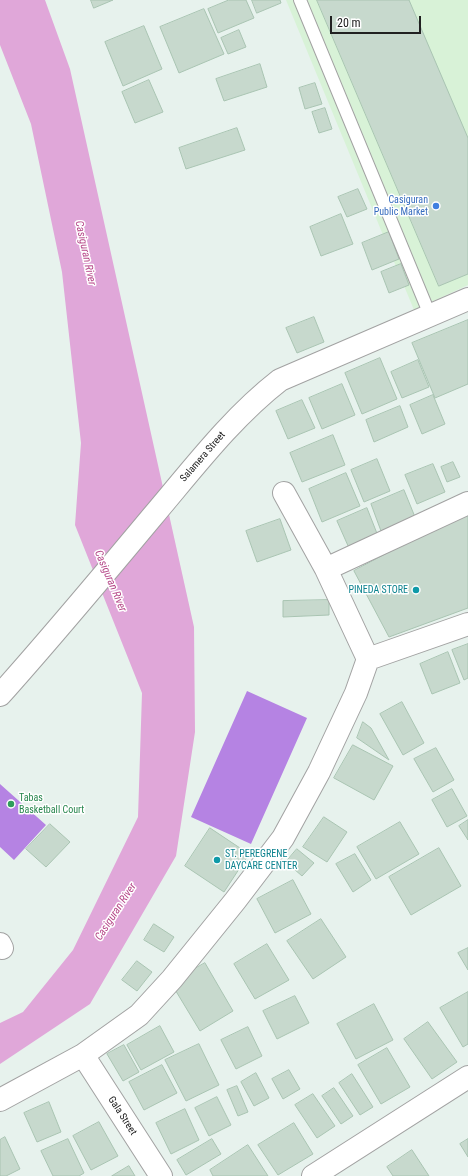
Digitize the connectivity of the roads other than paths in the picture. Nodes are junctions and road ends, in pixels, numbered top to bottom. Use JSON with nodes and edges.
{"nodes":[{"id":1,"x":300,"y":0,"type":"edge"},
{"id":2,"x":468,"y":299,"type":"edge"},
{"id":3,"x":430,"y":315,"type":"junction"},
{"id":4,"x":284,"y":493,"type":"dead end"},
{"id":5,"x":468,"y":503,"type":"edge"},
{"id":6,"x":326,"y":569,"type":"junction"},
{"id":7,"x":468,"y":624,"type":"edge"},
{"id":8,"x":368,"y":660,"type":"junction"},
{"id":9,"x":0,"y":695,"type":"edge"},
{"id":10,"x":83,"y":1055,"type":"junction"},
{"id":11,"x":468,"y":1077,"type":"edge"},
{"id":12,"x":0,"y":1100,"type":"edge"},
{"id":13,"x":160,"y":1176,"type":"edge"},
{"id":14,"x":313,"y":1176,"type":"edge"}],
"edges":[{"from":1,"to":3,"type":"lane"},
{"from":2,"to":3,"type":"street","name":"Salamera Street"},
{"from":3,"to":9,"type":"street","name":"Salamera Street"},
{"from":4,"to":6,"type":"street"},
{"from":5,"to":6,"type":"street"},
{"from":6,"to":8,"type":"street"},
{"from":7,"to":8,"type":"street"},
{"from":8,"to":10,"type":"street"},
{"from":10,"to":12,"type":"street"},
{"from":10,"to":13,"type":"street","name":"Gala Street"},
{"from":11,"to":14,"type":"street"}]}
